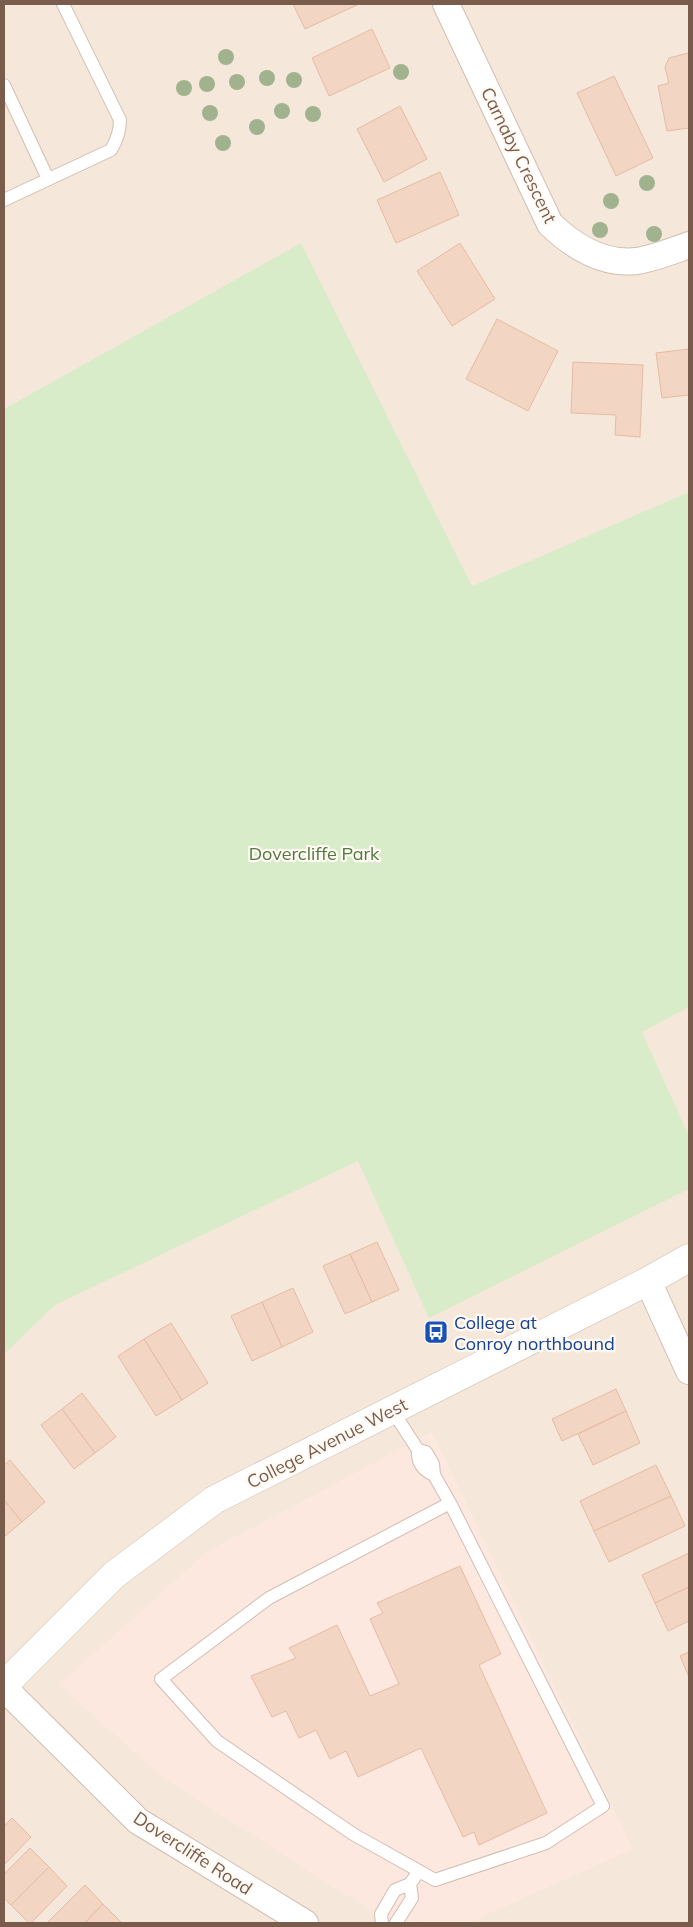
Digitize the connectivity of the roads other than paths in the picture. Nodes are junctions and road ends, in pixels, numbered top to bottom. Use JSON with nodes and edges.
{"nodes":[{"id":1,"x":63,"y":4,"type":"edge"},
{"id":2,"x":446,"y":4,"type":"edge"},
{"id":3,"x":4,"y":85,"type":"edge"},
{"id":4,"x":48,"y":178,"type":"junction"},
{"id":5,"x":4,"y":200,"type":"edge"},
{"id":6,"x":689,"y":245,"type":"edge"},
{"id":7,"x":689,"y":1258,"type":"edge"},
{"id":8,"x":648,"y":1281,"type":"junction"},
{"id":9,"x":689,"y":1371,"type":"edge"},
{"id":10,"x":392,"y":1410,"type":"junction"},
{"id":11,"x":450,"y":1503,"type":"junction"},
{"id":12,"x":4,"y":1686,"type":"edge"},
{"id":13,"x":419,"y":1871,"type":"junction"},
{"id":14,"x":410,"y":1884,"type":"junction"},
{"id":15,"x":306,"y":1923,"type":"edge"},
{"id":16,"x":382,"y":1923,"type":"edge"},
{"id":17,"x":396,"y":1923,"type":"edge"}],
"edges":[{"from":1,"to":4,"type":"lane"},
{"from":2,"to":6,"type":"street","name":"Carnaby Crescent"},
{"from":3,"to":4,"type":"lane"},
{"from":4,"to":5,"type":"lane"},
{"from":7,"to":8,"type":"street","name":"College Avenue West"},
{"from":8,"to":9,"type":"street"},
{"from":8,"to":10,"type":"street","name":"College Avenue West"},
{"from":10,"to":11,"type":"lane"},
{"from":10,"to":12,"type":"street","name":"College Avenue West"},
{"from":11,"to":13,"type":"lane"},
{"from":11,"to":13,"type":"lane"},
{"from":12,"to":15,"type":"street","name":"Dovercliffe Road"},
{"from":13,"to":14,"type":"lane"},
{"from":14,"to":16,"type":"lane"},
{"from":14,"to":17,"type":"lane"}]}
